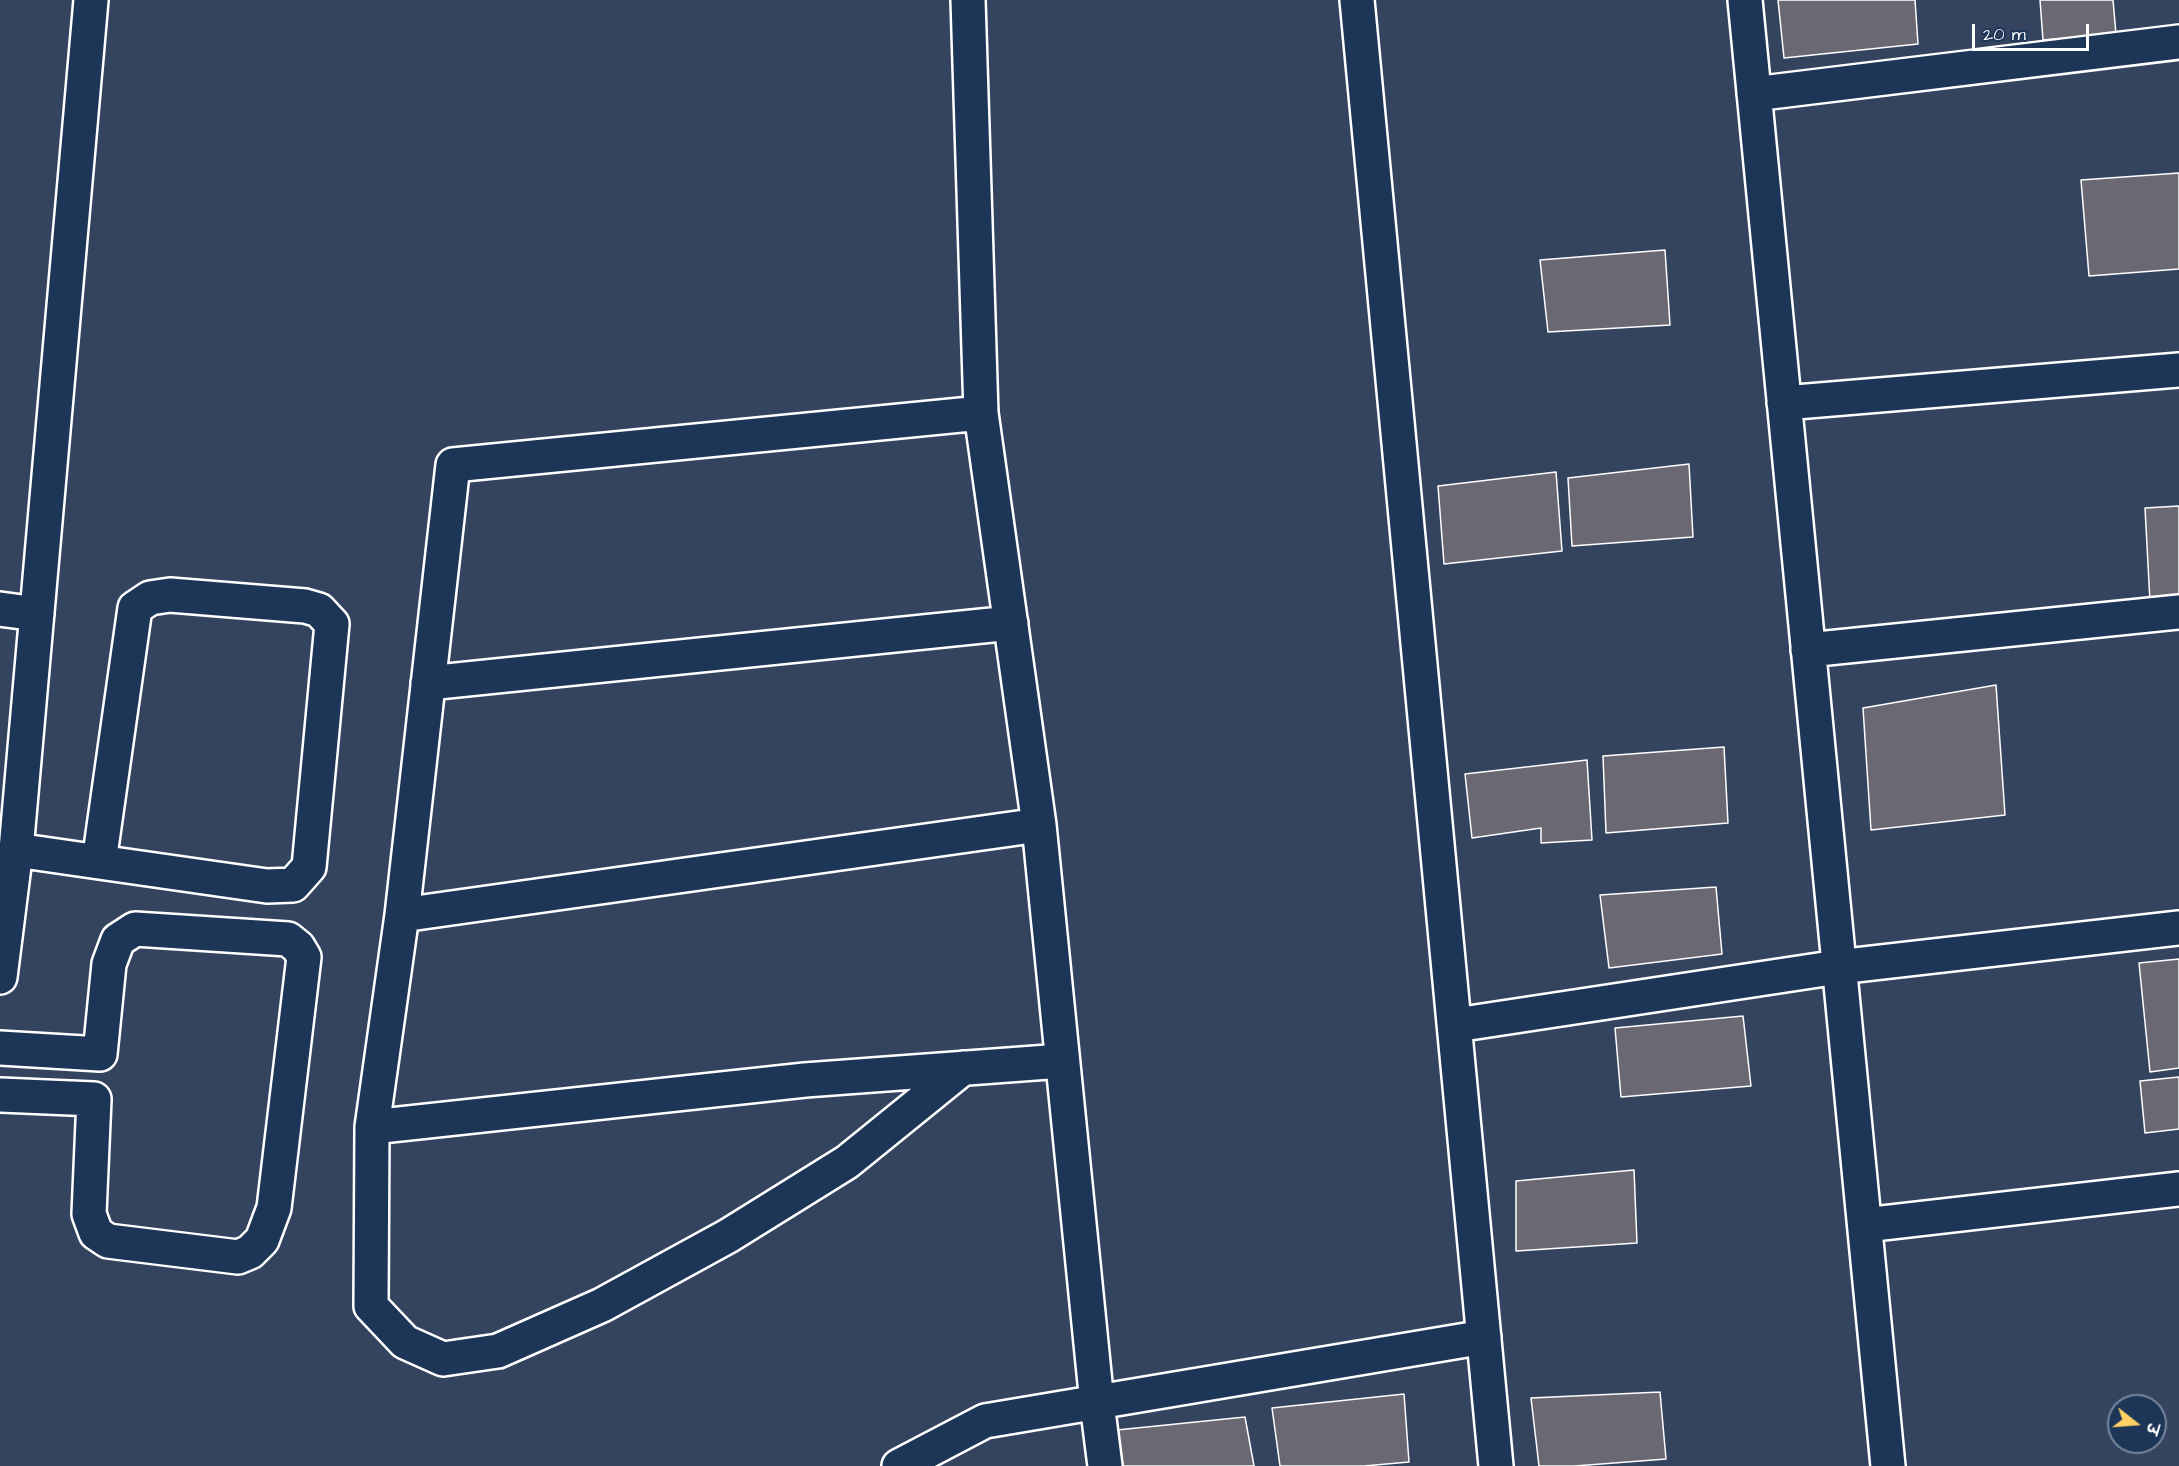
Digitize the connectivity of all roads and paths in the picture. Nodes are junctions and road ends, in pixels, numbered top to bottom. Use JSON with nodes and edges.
{"nodes":[{"id":1,"x":91,"y":0,"type":"edge"},
{"id":2,"x":968,"y":0,"type":"edge"},
{"id":3,"x":1358,"y":0,"type":"edge"},
{"id":4,"x":1745,"y":0,"type":"edge"},
{"id":5,"x":2179,"y":42,"type":"edge"},
{"id":6,"x":1754,"y":94,"type":"junction"},
{"id":7,"x":2179,"y":370,"type":"edge"},
{"id":8,"x":1784,"y":403,"type":"junction"},
{"id":9,"x":981,"y":413,"type":"junction"},
{"id":10,"x":0,"y":609,"type":"edge"},
{"id":11,"x":2179,"y":612,"type":"edge"},
{"id":12,"x":37,"y":614,"type":"junction"},
{"id":13,"x":1011,"y":623,"type":"junction"},
{"id":14,"x":1808,"y":650,"type":"junction"},
{"id":15,"x":428,"y":683,"type":"junction"},
{"id":16,"x":1039,"y":825,"type":"junction"},
{"id":17,"x":16,"y":850,"type":"junction"},
{"id":18,"x":99,"y":862,"type":"junction"},
{"id":19,"x":402,"y":915,"type":"junction"},
{"id":20,"x":2179,"y":928,"type":"edge"},
{"id":21,"x":1838,"y":967,"type":"junction"},
{"id":22,"x":0,"y":977,"type":"edge"},
{"id":23,"x":1456,"y":1025,"type":"junction"},
{"id":24,"x":0,"y":1048,"type":"edge"},
{"id":25,"x":100,"y":1054,"type":"junction"},
{"id":26,"x":1062,"y":1060,"type":"junction"},
{"id":27,"x":963,"y":1068,"type":"junction"},
{"id":28,"x":0,"y":1095,"type":"edge"},
{"id":29,"x":94,"y":1099,"type":"junction"},
{"id":30,"x":372,"y":1126,"type":"junction"},
{"id":31,"x":2179,"y":1190,"type":"edge"},
{"id":32,"x":1865,"y":1225,"type":"junction"},
{"id":33,"x":1484,"y":1337,"type":"junction"},
{"id":34,"x":1097,"y":1403,"type":"junction"},
{"id":35,"x":898,"y":1466,"type":"edge"},
{"id":36,"x":1105,"y":1466,"type":"edge"},
{"id":37,"x":1496,"y":1466,"type":"edge"},
{"id":38,"x":1888,"y":1466,"type":"edge"}],
"edges":[{"from":1,"to":12,"type":"street"},
{"from":2,"to":9,"type":"street"},
{"from":3,"to":23,"type":"street"},
{"from":4,"to":6,"type":"street"},
{"from":5,"to":6,"type":"street"},
{"from":6,"to":8,"type":"street"},
{"from":7,"to":8,"type":"street"},
{"from":8,"to":14,"type":"street"},
{"from":9,"to":13,"type":"street"},
{"from":9,"to":15,"type":"street"},
{"from":10,"to":12,"type":"street"},
{"from":11,"to":14,"type":"street"},
{"from":12,"to":17,"type":"street"},
{"from":13,"to":15,"type":"street"},
{"from":13,"to":16,"type":"street"},
{"from":14,"to":21,"type":"street"},
{"from":15,"to":19,"type":"street"},
{"from":16,"to":19,"type":"street"},
{"from":16,"to":26,"type":"street"},
{"from":17,"to":18,"type":"street"},
{"from":17,"to":22,"type":"street"},
{"from":18,"to":18,"type":"street"},
{"from":19,"to":30,"type":"street"},
{"from":20,"to":21,"type":"street"},
{"from":21,"to":23,"type":"street"},
{"from":21,"to":32,"type":"street"},
{"from":23,"to":33,"type":"street"},
{"from":24,"to":25,"type":"street"},
{"from":25,"to":29,"type":"street"},
{"from":25,"to":29,"type":"street"},
{"from":26,"to":27,"type":"street"},
{"from":26,"to":34,"type":"street"},
{"from":27,"to":30,"type":"street"},
{"from":27,"to":30,"type":"street"},
{"from":28,"to":29,"type":"street"},
{"from":31,"to":32,"type":"street"},
{"from":32,"to":38,"type":"street"},
{"from":33,"to":34,"type":"street"},
{"from":33,"to":37,"type":"street"},
{"from":34,"to":35,"type":"street"},
{"from":34,"to":36,"type":"street"}]}
